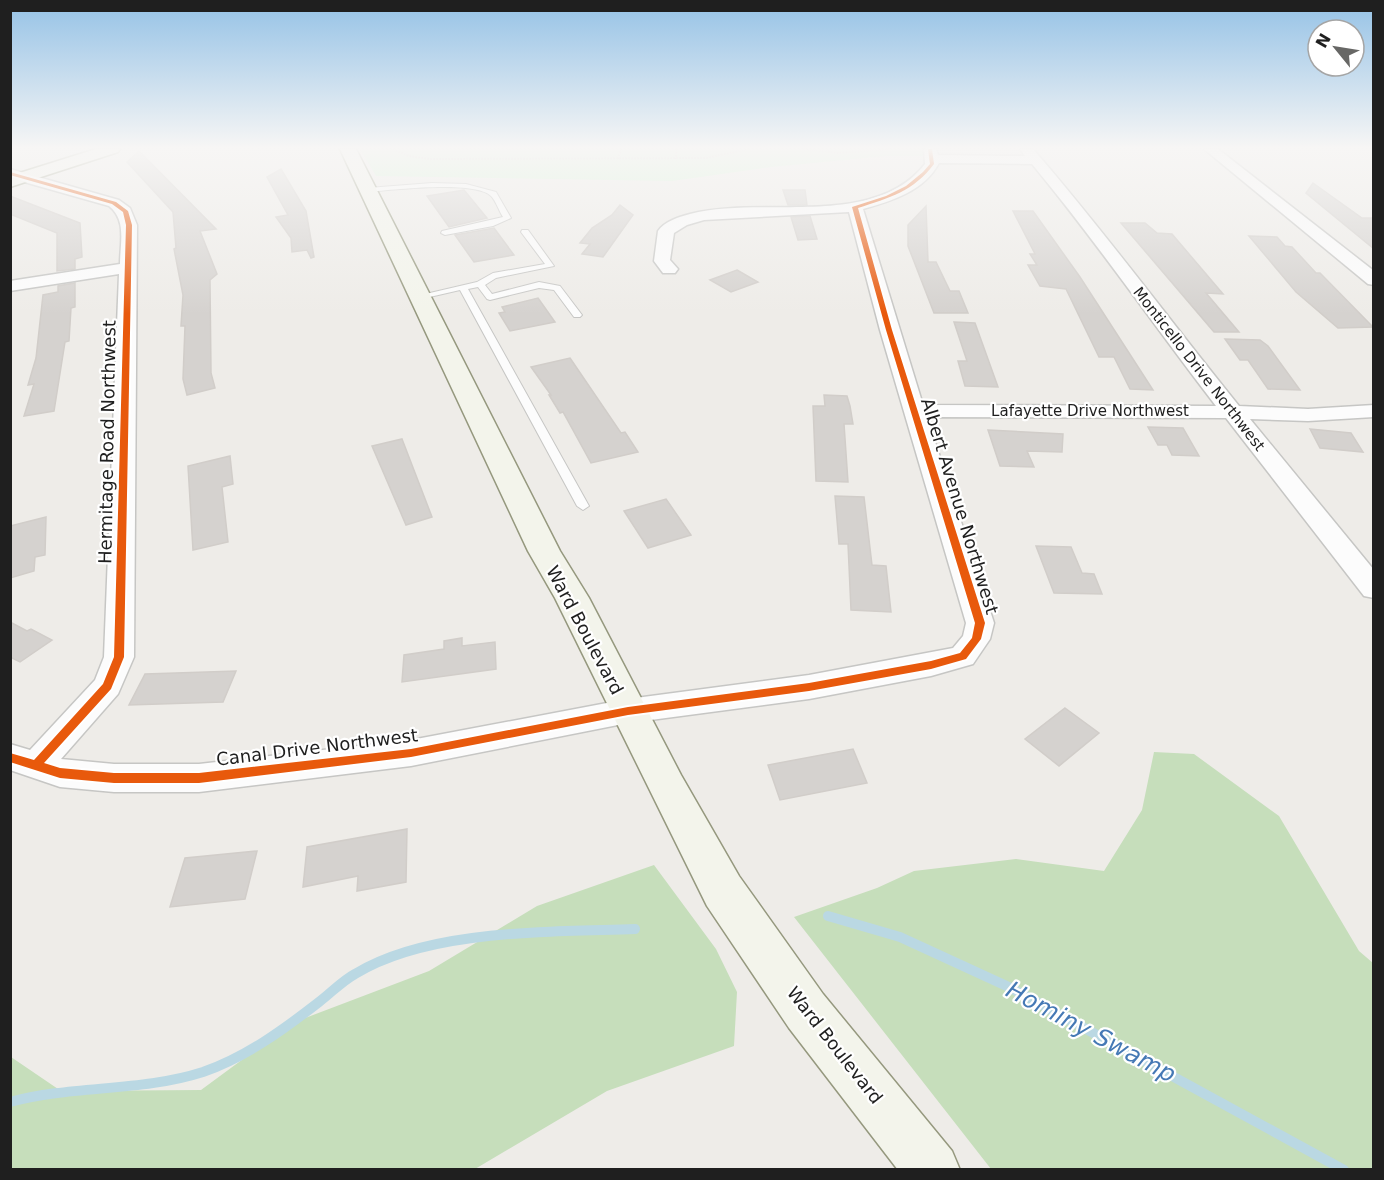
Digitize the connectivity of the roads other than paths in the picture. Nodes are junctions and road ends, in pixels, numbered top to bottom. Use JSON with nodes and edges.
{"nodes":[{"id":1,"x":112,"y":204,"type":"edge"},
{"id":2,"x":375,"y":204,"type":"edge"},
{"id":3,"x":499,"y":204,"type":"edge"},
{"id":4,"x":865,"y":204,"type":"edge"},
{"id":5,"x":1073,"y":204,"type":"edge"},
{"id":6,"x":1280,"y":204,"type":"edge"},
{"id":7,"x":855,"y":207,"type":"junction"},
{"id":8,"x":525,"y":232,"type":"dead end"},
{"id":9,"x":444,"y":233,"type":"dead end"},
{"id":10,"x":127,"y":268,"type":"junction"},
{"id":11,"x":669,"y":269,"type":"dead end"},
{"id":12,"x":1370,"y":274,"type":"edge"},
{"id":13,"x":480,"y":284,"type":"junction"},
{"id":14,"x":10,"y":286,"type":"edge"},
{"id":15,"x":463,"y":287,"type":"junction"},
{"id":16,"x":421,"y":296,"type":"junction"},
{"id":17,"x":577,"y":315,"type":"dead end"},
{"id":18,"x":914,"y":411,"type":"junction"},
{"id":19,"x":1374,"y":411,"type":"edge"},
{"id":20,"x":1233,"y":412,"type":"junction"},
{"id":21,"x":583,"y":506,"type":"dead end"},
{"id":22,"x":1374,"y":589,"type":"edge"},
{"id":23,"x":628,"y":711,"type":"junction"},
{"id":24,"x":23,"y":762,"type":"edge"},
{"id":25,"x":933,"y":1170,"type":"edge"}],
"edges":[{"from":1,"to":10,"type":"street","name":"Hermitage Road Northwest"},
{"from":2,"to":16,"type":"main road","name":"Ward Boulevard"},
{"from":3,"to":9,"type":"lane"},
{"from":4,"to":7,"type":"street"},
{"from":5,"to":20,"type":"street","name":"Monticello Drive Northwest"},
{"from":6,"to":12,"type":"street"},
{"from":7,"to":11,"type":"street"},
{"from":7,"to":18,"type":"street","name":"Albert Avenue Northwest"},
{"from":8,"to":13,"type":"lane"},
{"from":10,"to":14,"type":"street"},
{"from":10,"to":24,"type":"street","name":"Hermitage Road Northwest"},
{"from":13,"to":15,"type":"lane"},
{"from":13,"to":17,"type":"lane"},
{"from":15,"to":16,"type":"lane"},
{"from":15,"to":21,"type":"lane"},
{"from":16,"to":23,"type":"main road","name":"Ward Boulevard"},
{"from":18,"to":20,"type":"street","name":"Lafayette Drive Northwest"},
{"from":18,"to":23,"type":"street","name":"Albert Avenue Northwest"},
{"from":19,"to":20,"type":"street","name":"Lafayette Drive Northwest"},
{"from":20,"to":22,"type":"street","name":"Monticello Drive Northwest"},
{"from":23,"to":24,"type":"street","name":"Canal Drive Northwest"},
{"from":23,"to":25,"type":"main road","name":"Ward Boulevard"}]}
